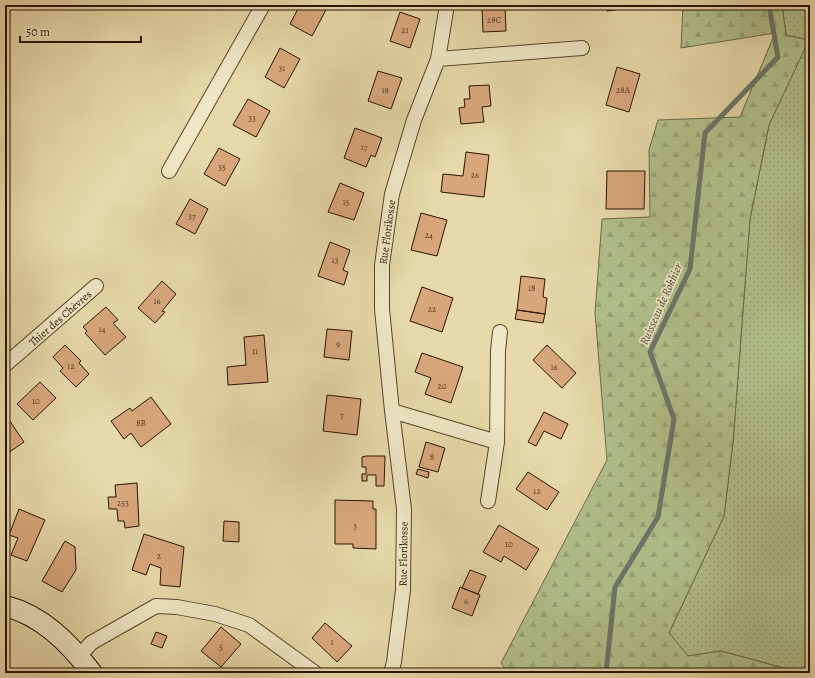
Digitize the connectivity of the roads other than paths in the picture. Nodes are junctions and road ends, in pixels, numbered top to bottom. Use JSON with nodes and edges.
{"nodes":[{"id":1,"x":263,"y":5,"type":"edge"},
{"id":2,"x":445,"y":5,"type":"edge"},
{"id":3,"x":582,"y":48,"type":"dead end"},
{"id":4,"x":438,"y":60,"type":"junction"},
{"id":5,"x":169,"y":171,"type":"dead end"},
{"id":6,"x":96,"y":286,"type":"dead end"},
{"id":7,"x":500,"y":332,"type":"dead end"},
{"id":8,"x":5,"y":365,"type":"edge"},
{"id":9,"x":392,"y":411,"type":"junction"},
{"id":10,"x":497,"y":442,"type":"junction"},
{"id":11,"x":488,"y":500,"type":"dead end"},
{"id":12,"x":5,"y":606,"type":"edge"},
{"id":13,"x":79,"y":657,"type":"junction"},
{"id":14,"x":92,"y":673,"type":"edge"},
{"id":15,"x":315,"y":673,"type":"edge"},
{"id":16,"x":391,"y":673,"type":"edge"}],
"edges":[{"from":1,"to":5,"type":"street"},
{"from":2,"to":4,"type":"street","name":"Rue Florikosse"},
{"from":3,"to":4,"type":"street"},
{"from":4,"to":9,"type":"street","name":"Rue Florikosse"},
{"from":6,"to":8,"type":"street","name":"Thier des Chèvres"},
{"from":7,"to":10,"type":"street"},
{"from":9,"to":10,"type":"street"},
{"from":9,"to":16,"type":"street","name":"Rue Florikosse"},
{"from":10,"to":11,"type":"street"},
{"from":12,"to":13,"type":"main road"},
{"from":13,"to":14,"type":"main road"},
{"from":13,"to":15,"type":"street"}]}
